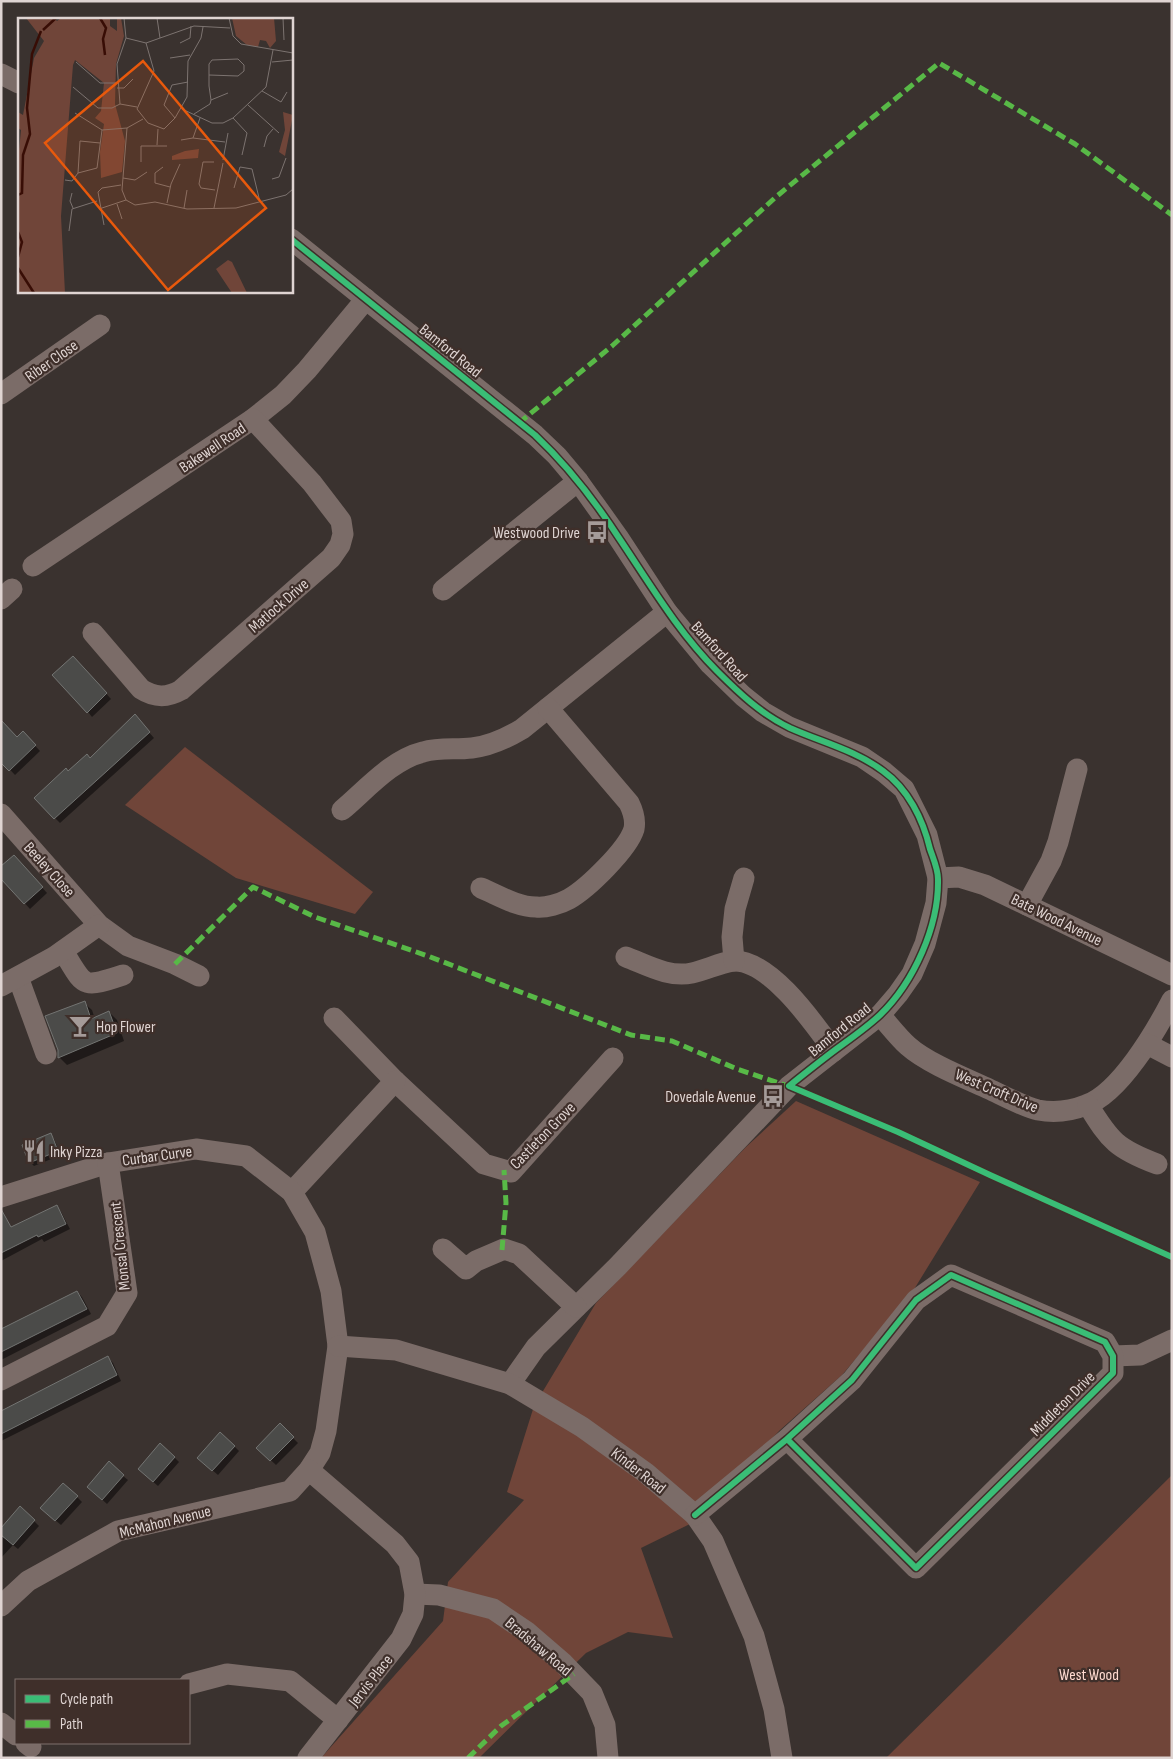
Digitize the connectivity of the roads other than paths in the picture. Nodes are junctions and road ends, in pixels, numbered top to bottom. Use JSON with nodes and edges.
{"nodes":[{"id":1,"x":292,"y":240,"type":"edge"},
{"id":2,"x":366,"y":299,"type":"junction"},
{"id":3,"x":100,"y":325,"type":"dead end"},
{"id":4,"x":1,"y":394,"type":"edge"},
{"id":5,"x":252,"y":419,"type":"junction"},
{"id":6,"x":578,"y":481,"type":"junction"},
{"id":7,"x":34,"y":566,"type":"dead end"},
{"id":8,"x":444,"y":590,"type":"dead end"},
{"id":9,"x":668,"y":612,"type":"junction"},
{"id":10,"x":93,"y":633,"type":"dead end"},
{"id":11,"x":548,"y":708,"type":"junction"},
{"id":12,"x":1077,"y":769,"type":"dead end"},
{"id":13,"x":342,"y":810,"type":"dead end"},
{"id":14,"x":1,"y":814,"type":"edge"},
{"id":15,"x":744,"y":878,"type":"dead end"},
{"id":16,"x":938,"y":878,"type":"junction"},
{"id":17,"x":481,"y":888,"type":"dead end"},
{"id":18,"x":1027,"y":905,"type":"junction"},
{"id":19,"x":100,"y":924,"type":"junction"},
{"id":20,"x":63,"y":951,"type":"junction"},
{"id":21,"x":626,"y":957,"type":"dead end"},
{"id":22,"x":734,"y":961,"type":"junction"},
{"id":23,"x":123,"y":976,"type":"dead end"},
{"id":24,"x":199,"y":976,"type":"dead end"},
{"id":25,"x":1172,"y":976,"type":"edge"},
{"id":26,"x":10,"y":982,"type":"edge"},
{"id":27,"x":1172,"y":1000,"type":"edge"},
{"id":28,"x":880,"y":1015,"type":"junction"},
{"id":29,"x":334,"y":1018,"type":"dead end"},
{"id":30,"x":1147,"y":1044,"type":"junction"},
{"id":31,"x":834,"y":1051,"type":"junction"},
{"id":32,"x":46,"y":1054,"type":"dead end"},
{"id":33,"x":1172,"y":1057,"type":"edge"},
{"id":34,"x":613,"y":1058,"type":"dead end"},
{"id":35,"x":395,"y":1081,"type":"junction"},
{"id":36,"x":1088,"y":1105,"type":"junction"},
{"id":37,"x":108,"y":1163,"type":"junction"},
{"id":38,"x":1157,"y":1164,"type":"dead end"},
{"id":39,"x":3,"y":1192,"type":"edge"},
{"id":40,"x":292,"y":1192,"type":"junction"},
{"id":41,"x":443,"y":1249,"type":"dead end"},
{"id":42,"x":576,"y":1307,"type":"junction"},
{"id":43,"x":1172,"y":1340,"type":"edge"},
{"id":44,"x":338,"y":1346,"type":"junction"},
{"id":45,"x":1113,"y":1356,"type":"junction"},
{"id":46,"x":1,"y":1380,"type":"edge"},
{"id":47,"x":510,"y":1384,"type":"junction"},
{"id":48,"x":787,"y":1439,"type":"junction"},
{"id":49,"x":310,"y":1470,"type":"junction"},
{"id":50,"x":696,"y":1515,"type":"junction"},
{"id":51,"x":415,"y":1594,"type":"junction"},
{"id":52,"x":1,"y":1606,"type":"edge"},
{"id":53,"x":190,"y":1684,"type":"edge"},
{"id":54,"x":338,"y":1720,"type":"junction"},
{"id":55,"x":1,"y":1722,"type":"edge"},
{"id":56,"x":15,"y":1734,"type":"edge"},
{"id":57,"x":308,"y":1758,"type":"edge"},
{"id":58,"x":608,"y":1758,"type":"edge"},
{"id":59,"x":782,"y":1758,"type":"edge"}],
"edges":[{"from":1,"to":2,"type":"street","name":"Bamford Road"},
{"from":2,"to":5,"type":"street","name":"Bakewell Road"},
{"from":2,"to":6,"type":"street","name":"Bamford Road"},
{"from":3,"to":4,"type":"street","name":"Riber Close"},
{"from":5,"to":7,"type":"street","name":"Bakewell Road"},
{"from":5,"to":10,"type":"street","name":"Matlock Drive"},
{"from":6,"to":8,"type":"street"},
{"from":6,"to":9,"type":"street","name":"Bamford Road"},
{"from":9,"to":11,"type":"street"},
{"from":9,"to":16,"type":"street","name":"Bamford Road"},
{"from":11,"to":13,"type":"street"},
{"from":11,"to":17,"type":"street"},
{"from":12,"to":18,"type":"street"},
{"from":14,"to":19,"type":"street","name":"Beeley Close"},
{"from":15,"to":22,"type":"street"},
{"from":16,"to":18,"type":"street","name":"Bate Wood Avenue"},
{"from":16,"to":28,"type":"street","name":"Bamford Road"},
{"from":18,"to":25,"type":"street","name":"Bate Wood Avenue"},
{"from":19,"to":20,"type":"street"},
{"from":19,"to":24,"type":"street","name":"Beeley Close"},
{"from":20,"to":23,"type":"street"},
{"from":20,"to":26,"type":"street"},
{"from":21,"to":22,"type":"street"},
{"from":22,"to":31,"type":"street"},
{"from":26,"to":32,"type":"street"},
{"from":27,"to":30,"type":"street","name":"West Croft Drive"},
{"from":28,"to":31,"type":"street","name":"Bamford Road"},
{"from":28,"to":36,"type":"street","name":"West Croft Drive"},
{"from":29,"to":35,"type":"street","name":"Castleton Grove"},
{"from":30,"to":33,"type":"street"},
{"from":30,"to":36,"type":"street","name":"West Croft Drive"},
{"from":31,"to":42,"type":"street","name":"Bamford Road"},
{"from":34,"to":35,"type":"street","name":"Castleton Grove"},
{"from":35,"to":40,"type":"street"},
{"from":36,"to":38,"type":"street"},
{"from":37,"to":39,"type":"street","name":"Curbar Curve"},
{"from":37,"to":40,"type":"street","name":"Curbar Curve"},
{"from":37,"to":46,"type":"street","name":"Monsal Crescent"},
{"from":40,"to":44,"type":"street","name":"Curbar Curve"},
{"from":41,"to":42,"type":"street"},
{"from":42,"to":47,"type":"street"},
{"from":43,"to":45,"type":"street"},
{"from":44,"to":47,"type":"street","name":"Kinder Road"},
{"from":44,"to":49,"type":"street","name":"McMahon Avenue"},
{"from":45,"to":48,"type":"street"},
{"from":45,"to":48,"type":"street","name":"Middleton Drive"},
{"from":47,"to":50,"type":"street","name":"Kinder Road"},
{"from":48,"to":50,"type":"street"},
{"from":49,"to":51,"type":"street"},
{"from":49,"to":52,"type":"street","name":"McMahon Avenue"},
{"from":50,"to":59,"type":"street","name":"Kinder Road"},
{"from":51,"to":54,"type":"street","name":"Jervis Place"},
{"from":51,"to":58,"type":"street","name":"Bradshaw Road"},
{"from":53,"to":54,"type":"street"},
{"from":54,"to":57,"type":"street","name":"Jervis Place"},
{"from":55,"to":56,"type":"street"}]}
